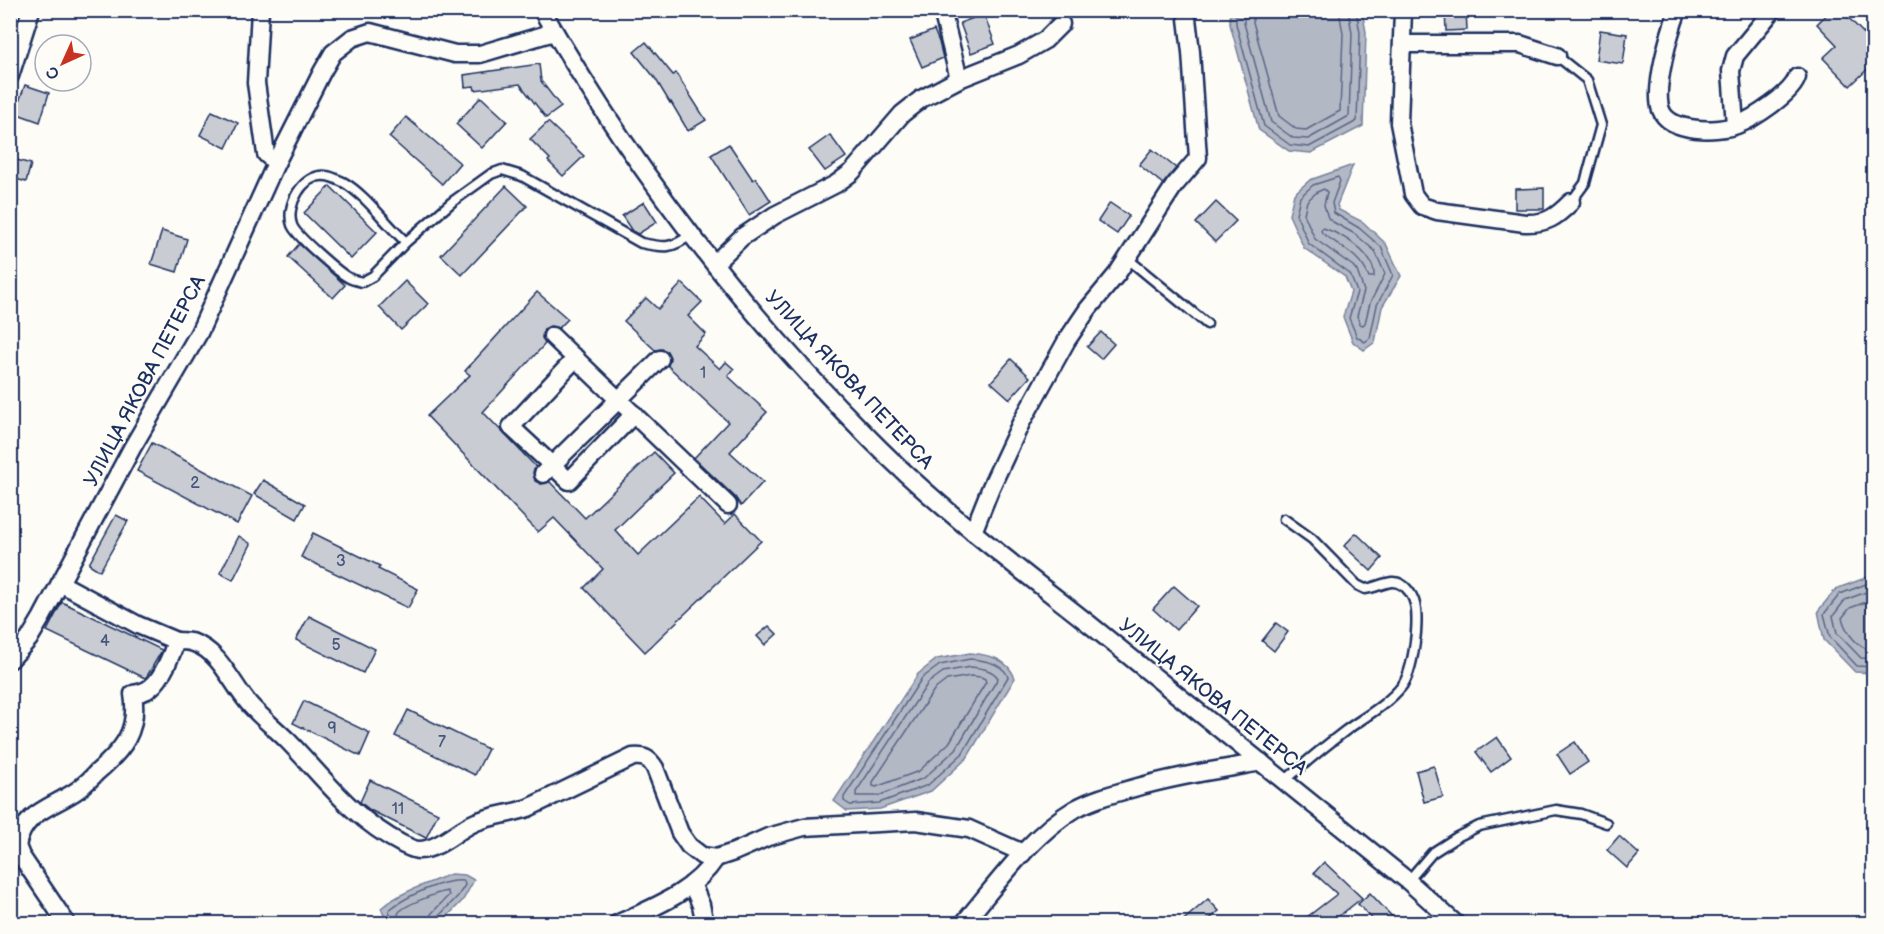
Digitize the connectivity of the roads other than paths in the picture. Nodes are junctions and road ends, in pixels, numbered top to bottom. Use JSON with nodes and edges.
{"nodes":[{"id":1,"x":31,"y":10,"type":"edge"},
{"id":2,"x":260,"y":10,"type":"edge"},
{"id":3,"x":542,"y":10,"type":"edge"},
{"id":4,"x":942,"y":10,"type":"edge"},
{"id":5,"x":1186,"y":10,"type":"edge"},
{"id":6,"x":1403,"y":10,"type":"edge"},
{"id":7,"x":1678,"y":10,"type":"edge"},
{"id":8,"x":1773,"y":10,"type":"edge"},
{"id":9,"x":1061,"y":24,"type":"dead end"},
{"id":10,"x":554,"y":32,"type":"junction"},
{"id":11,"x":1403,"y":44,"type":"junction"},
{"id":12,"x":1557,"y":56,"type":"joint"},
{"id":13,"x":10,"y":76,"type":"edge"},
{"id":14,"x":1797,"y":77,"type":"dead end"},
{"id":15,"x":959,"y":79,"type":"junction"},
{"id":16,"x":1736,"y":125,"type":"junction"},
{"id":17,"x":276,"y":163,"type":"junction"},
{"id":18,"x":1571,"y":202,"type":"joint"},
{"id":19,"x":692,"y":234,"type":"junction"},
{"id":20,"x":406,"y":242,"type":"junction"},
{"id":21,"x":1128,"y":259,"type":"junction"},
{"id":22,"x":714,"y":263,"type":"junction"},
{"id":23,"x":1207,"y":324,"type":"dead end"},
{"id":24,"x":552,"y":336,"type":"dead end"},
{"id":25,"x":576,"y":358,"type":"junction"},
{"id":26,"x":660,"y":359,"type":"dead end"},
{"id":27,"x":619,"y":399,"type":"junction"},
{"id":28,"x":634,"y":414,"type":"junction"},
{"id":29,"x":548,"y":470,"type":"junction"},
{"id":30,"x":728,"y":505,"type":"dead end"},
{"id":31,"x":1284,"y":519,"type":"dead end"},
{"id":32,"x":973,"y":532,"type":"junction"},
{"id":33,"x":60,"y":583,"type":"junction"},
{"id":34,"x":176,"y":641,"type":"junction"},
{"id":35,"x":10,"y":660,"type":"edge"},
{"id":36,"x":1261,"y":762,"type":"junction"},
{"id":37,"x":1285,"y":781,"type":"junction"},
{"id":38,"x":1606,"y":823,"type":"dead end"},
{"id":39,"x":14,"y":848,"type":"edge"},
{"id":40,"x":1023,"y":854,"type":"junction"},
{"id":41,"x":716,"y":858,"type":"junction"},
{"id":42,"x":1408,"y":881,"type":"junction"},
{"id":43,"x":692,"y":884,"type":"junction"},
{"id":44,"x":67,"y":924,"type":"edge"},
{"id":45,"x":617,"y":924,"type":"edge"},
{"id":46,"x":705,"y":924,"type":"edge"},
{"id":47,"x":963,"y":924,"type":"edge"},
{"id":48,"x":1456,"y":924,"type":"edge"}],
"edges":[{"from":1,"to":13,"type":"street"},
{"from":2,"to":17,"type":"street"},
{"from":3,"to":10,"type":"street"},
{"from":4,"to":15,"type":"street"},
{"from":5,"to":21,"type":"street"},
{"from":6,"to":11,"type":"street"},
{"from":7,"to":16,"type":"street"},
{"from":8,"to":16,"type":"street"},
{"from":9,"to":15,"type":"street"},
{"from":10,"to":17,"type":"street","name":"УЛИЦА ЯКОВА ПЕТЕРСА"},
{"from":10,"to":19,"type":"street","name":"УЛИЦА ЯКОВА ПЕТЕРСА"},
{"from":11,"to":12,"type":"street"},
{"from":11,"to":18,"type":"street"},
{"from":12,"to":18,"type":"lane"},
{"from":14,"to":16,"type":"street"},
{"from":15,"to":22,"type":"street"},
{"from":17,"to":33,"type":"street","name":"УЛИЦА ЯКОВА ПЕТЕРСА"},
{"from":19,"to":20,"type":"lane"},
{"from":19,"to":22,"type":"street","name":"УЛИЦА ЯКОВА ПЕТЕРСА"},
{"from":20,"to":20,"type":"lane"},
{"from":21,"to":23,"type":"lane"},
{"from":21,"to":32,"type":"street"},
{"from":22,"to":32,"type":"street","name":"УЛИЦА ЯКОВА ПЕТЕРСА"},
{"from":24,"to":25,"type":"street"},
{"from":25,"to":27,"type":"street"},
{"from":25,"to":29,"type":"street"},
{"from":26,"to":27,"type":"street"},
{"from":27,"to":28,"type":"street"},
{"from":27,"to":29,"type":"street"},
{"from":28,"to":29,"type":"street"},
{"from":28,"to":30,"type":"street"},
{"from":31,"to":37,"type":"lane"},
{"from":32,"to":36,"type":"street","name":"УЛИЦА ЯКОВА ПЕТЕРСА"},
{"from":33,"to":34,"type":"street"},
{"from":33,"to":35,"type":"street","name":"УЛИЦА ЯКОВА ПЕТЕРСА"},
{"from":34,"to":39,"type":"street"},
{"from":34,"to":41,"type":"street"},
{"from":36,"to":37,"type":"street","name":"УЛИЦА ЯКОВА ПЕТЕРСА"},
{"from":36,"to":40,"type":"street"},
{"from":37,"to":42,"type":"street","name":"УЛИЦА ЯКОВА ПЕТЕРСА"},
{"from":38,"to":42,"type":"lane"},
{"from":39,"to":44,"type":"street"},
{"from":40,"to":41,"type":"street"},
{"from":40,"to":47,"type":"street"},
{"from":41,"to":43,"type":"street"},
{"from":42,"to":48,"type":"street","name":"УЛИЦА ЯКОВА ПЕТЕРСА"},
{"from":43,"to":45,"type":"street"},
{"from":43,"to":46,"type":"street"}]}
